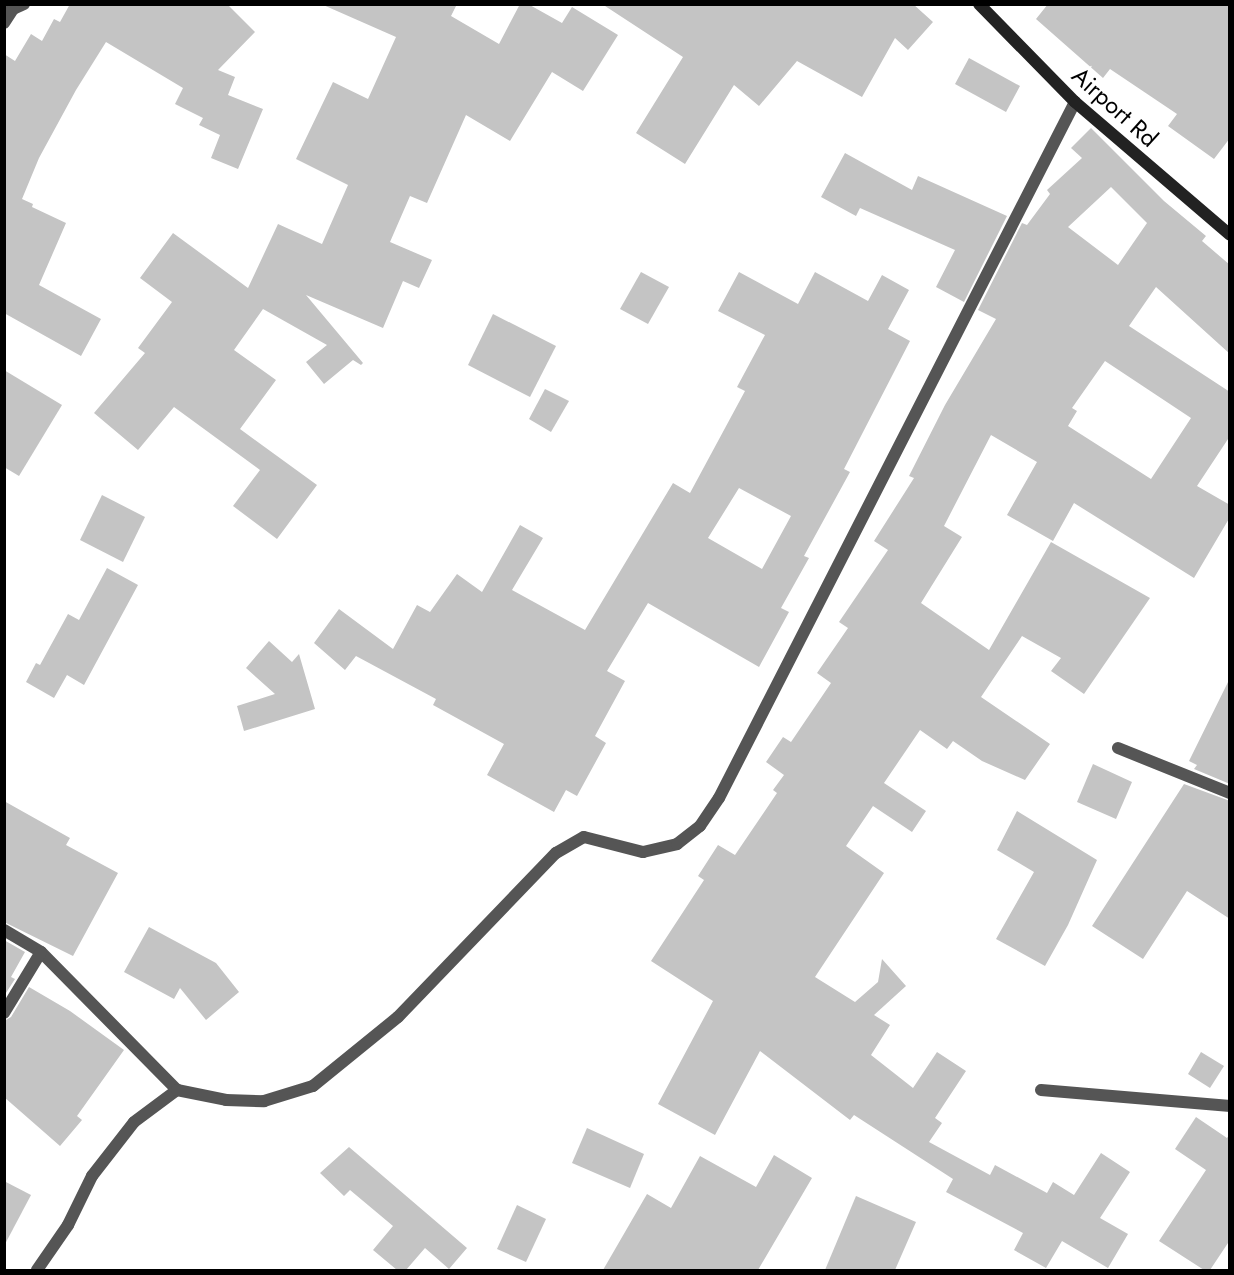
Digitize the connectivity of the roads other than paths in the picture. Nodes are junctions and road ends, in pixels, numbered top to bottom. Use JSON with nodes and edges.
{"nodes":[{"id":1,"x":979,"y":4,"type":"edge"},
{"id":2,"x":14,"y":7,"type":"edge"},
{"id":3,"x":4,"y":23,"type":"edge"},
{"id":4,"x":1075,"y":102,"type":"junction"},
{"id":5,"x":1230,"y":235,"type":"edge"},
{"id":6,"x":1118,"y":748,"type":"dead end"},
{"id":7,"x":1230,"y":793,"type":"edge"},
{"id":8,"x":4,"y":930,"type":"edge"},
{"id":9,"x":41,"y":952,"type":"junction"},
{"id":10,"x":4,"y":1013,"type":"edge"},
{"id":11,"x":177,"y":1090,"type":"junction"},
{"id":12,"x":1041,"y":1090,"type":"dead end"},
{"id":13,"x":1230,"y":1106,"type":"edge"},
{"id":14,"x":37,"y":1270,"type":"edge"}],
"edges":[{"from":1,"to":4,"type":"main road","name":"Airport Rd"},
{"from":2,"to":3,"type":"street"},
{"from":4,"to":5,"type":"main road","name":"Airport Rd"},
{"from":4,"to":11,"type":"street"},
{"from":6,"to":7,"type":"street"},
{"from":8,"to":9,"type":"street"},
{"from":9,"to":10,"type":"street"},
{"from":9,"to":11,"type":"street"},
{"from":11,"to":14,"type":"street"},
{"from":12,"to":13,"type":"street"}]}
